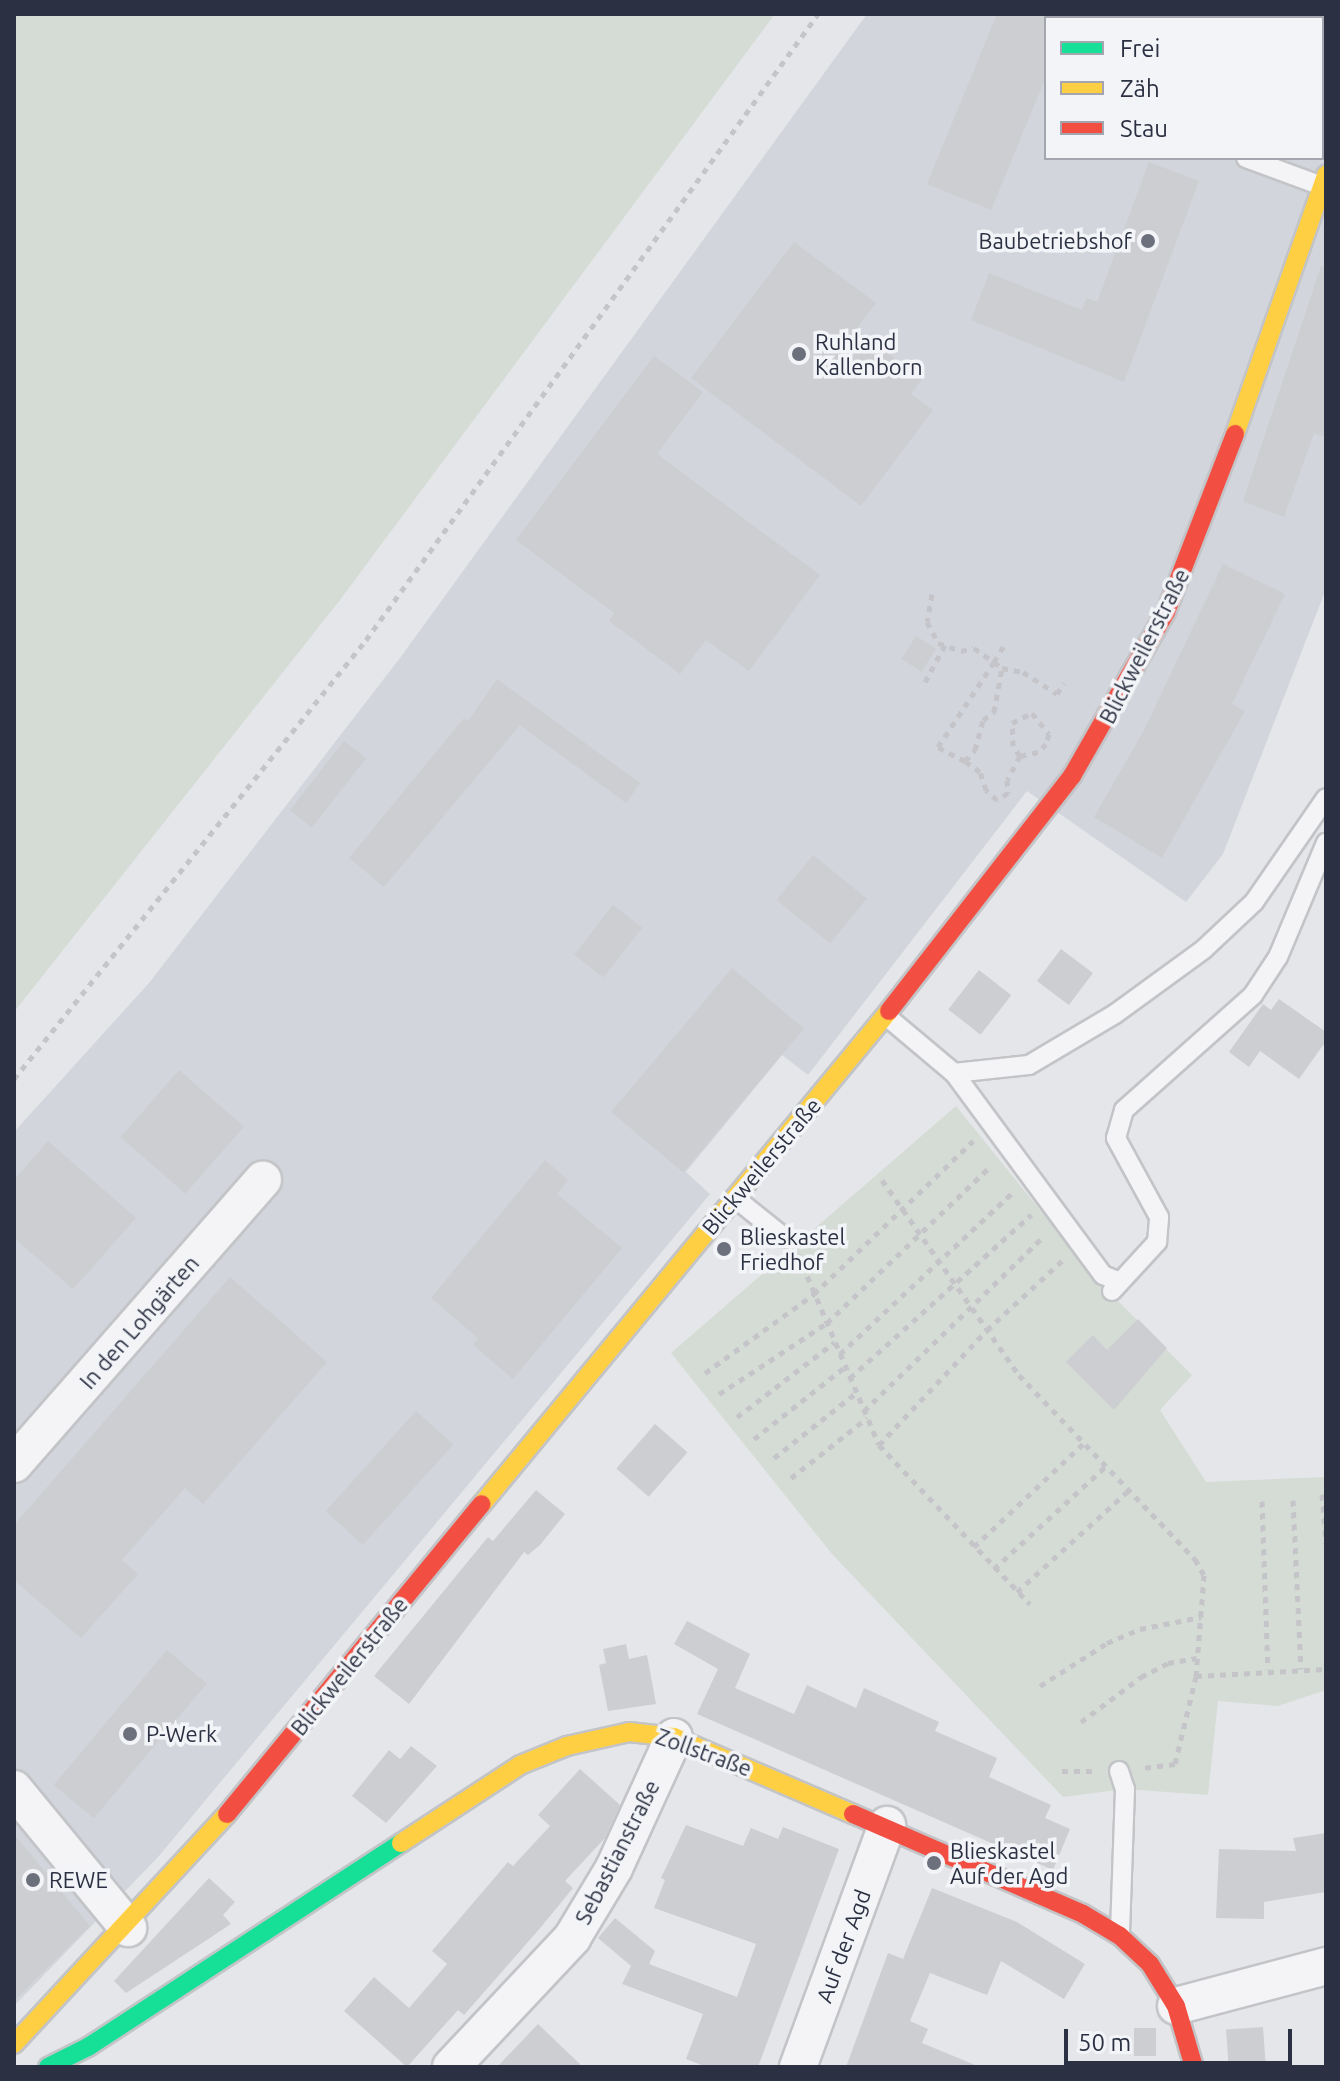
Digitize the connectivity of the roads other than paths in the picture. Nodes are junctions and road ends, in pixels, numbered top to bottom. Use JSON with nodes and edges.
{"nodes":[{"id":1,"x":1253,"y":160,"type":"edge"},
{"id":2,"x":1324,"y":181,"type":"edge"},
{"id":3,"x":1326,"y":798,"type":"edge"},
{"id":4,"x":1326,"y":843,"type":"edge"},
{"id":5,"x":886,"y":1015,"type":"junction"},
{"id":6,"x":954,"y":1073,"type":"junction"},
{"id":7,"x":263,"y":1180,"type":"dead end"},
{"id":8,"x":735,"y":1198,"type":"junction"},
{"id":9,"x":790,"y":1243,"type":"road end"},
{"id":10,"x":14,"y":1464,"type":"edge"},
{"id":11,"x":674,"y":1737,"type":"junction"},
{"id":12,"x":1119,"y":1771,"type":"dead end"},
{"id":13,"x":14,"y":1789,"type":"edge"},
{"id":14,"x":887,"y":1825,"type":"junction"},
{"id":15,"x":128,"y":1928,"type":"junction"},
{"id":16,"x":1120,"y":1936,"type":"junction"},
{"id":17,"x":1326,"y":1966,"type":"edge"},
{"id":18,"x":1176,"y":2006,"type":"junction"},
{"id":19,"x":14,"y":2044,"type":"edge"},
{"id":20,"x":48,"y":2067,"type":"edge"},
{"id":21,"x":451,"y":2067,"type":"edge"},
{"id":22,"x":798,"y":2067,"type":"edge"},
{"id":23,"x":1194,"y":2067,"type":"edge"}],
"edges":[{"from":1,"to":2,"type":"lane"},
{"from":2,"to":5,"type":"street","name":"Blickweilerstraße"},
{"from":3,"to":6,"type":"lane"},
{"from":4,"to":6,"type":"lane"},
{"from":5,"to":6,"type":"lane"},
{"from":5,"to":8,"type":"street","name":"Blickweilerstraße"},
{"from":7,"to":10,"type":"street","name":"In den Lohgärten"},
{"from":8,"to":9,"type":"lane"},
{"from":8,"to":15,"type":"street","name":"Blickweilerstraße"},
{"from":11,"to":14,"type":"street","name":"Zollstraße"},
{"from":11,"to":20,"type":"street","name":"Zollstraße"},
{"from":11,"to":21,"type":"street","name":"Sebastianstraße"},
{"from":12,"to":16,"type":"lane"},
{"from":13,"to":15,"type":"street"},
{"from":14,"to":16,"type":"street","name":"Zollstraße"},
{"from":14,"to":22,"type":"street","name":"Auf der Agd"},
{"from":15,"to":19,"type":"street","name":"Blickweilerstraße"},
{"from":16,"to":18,"type":"street","name":"Zollstraße"},
{"from":17,"to":18,"type":"street"},
{"from":18,"to":23,"type":"street","name":"Zollstraße"}]}
